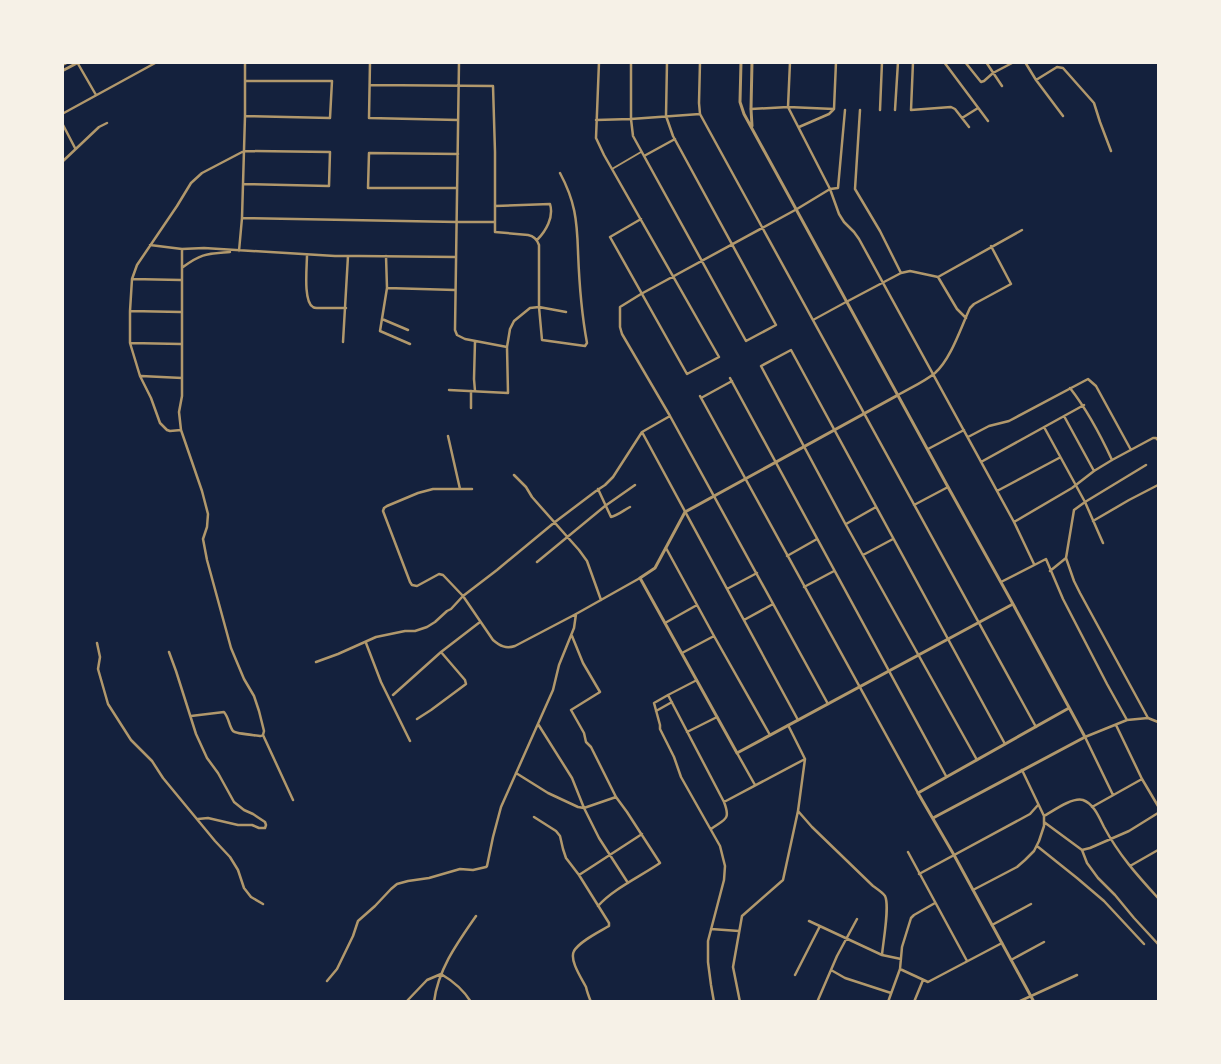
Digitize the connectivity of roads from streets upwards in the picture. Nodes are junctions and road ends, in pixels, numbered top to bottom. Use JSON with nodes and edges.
{"nodes":[{"id":1,"x":68,"y":62,"type":"edge"},
{"id":2,"x":157,"y":62,"type":"edge"},
{"id":3,"x":245,"y":62,"type":"edge"},
{"id":4,"x":370,"y":62,"type":"edge"},
{"id":5,"x":459,"y":62,"type":"edge"},
{"id":6,"x":599,"y":62,"type":"edge"},
{"id":7,"x":631,"y":62,"type":"edge"},
{"id":8,"x":667,"y":62,"type":"edge"},
{"id":9,"x":700,"y":62,"type":"edge"},
{"id":10,"x":741,"y":62,"type":"edge"},
{"id":11,"x":752,"y":62,"type":"edge"},
{"id":12,"x":790,"y":62,"type":"edge"},
{"id":13,"x":836,"y":62,"type":"edge"},
{"id":14,"x":882,"y":62,"type":"edge"},
{"id":15,"x":898,"y":62,"type":"edge"},
{"id":16,"x":913,"y":62,"type":"edge"},
{"id":17,"x":944,"y":62,"type":"edge"},
{"id":18,"x":965,"y":62,"type":"edge"},
{"id":19,"x":986,"y":62,"type":"edge"},
{"id":20,"x":1014,"y":62,"type":"edge"},
{"id":21,"x":1025,"y":62,"type":"edge"},
{"id":22,"x":78,"y":63,"type":"edge"},
{"id":23,"x":62,"y":65,"type":"edge"},
{"id":24,"x":62,"y":71,"type":"edge"},
{"id":25,"x":993,"y":74,"type":"junction"},
{"id":26,"x":1036,"y":80,"type":"junction"},
{"id":27,"x":244,"y":81,"type":"junction"},
{"id":28,"x":370,"y":85,"type":"junction"},
{"id":29,"x":459,"y":86,"type":"junction"},
{"id":30,"x":1002,"y":86,"type":"dead end"},
{"id":31,"x":96,"y":95,"type":"junction"},
{"id":32,"x":788,"y":107,"type":"junction"},
{"id":33,"x":978,"y":108,"type":"junction"},
{"id":34,"x":751,"y":109,"type":"junction"},
{"id":35,"x":834,"y":109,"type":"junction"},
{"id":36,"x":845,"y":110,"type":"dead end"},
{"id":37,"x":860,"y":110,"type":"dead end"},
{"id":38,"x":880,"y":110,"type":"dead end"},
{"id":39,"x":895,"y":110,"type":"dead end"},
{"id":40,"x":62,"y":114,"type":"edge"},
{"id":41,"x":700,"y":114,"type":"junction"},
{"id":42,"x":245,"y":116,"type":"junction"},
{"id":43,"x":666,"y":116,"type":"junction"},
{"id":44,"x":1063,"y":116,"type":"dead end"},
{"id":45,"x":962,"y":118,"type":"junction"},
{"id":46,"x":631,"y":119,"type":"junction"},
{"id":47,"x":458,"y":120,"type":"junction"},
{"id":48,"x":596,"y":120,"type":"junction"},
{"id":49,"x":988,"y":121,"type":"dead end"},
{"id":50,"x":107,"y":123,"type":"dead end"},
{"id":51,"x":62,"y":124,"type":"edge"},
{"id":52,"x":752,"y":127,"type":"junction"},
{"id":53,"x":799,"y":127,"type":"junction"},
{"id":54,"x":969,"y":127,"type":"dead end"},
{"id":55,"x":674,"y":139,"type":"junction"},
{"id":56,"x":76,"y":148,"type":"junction"},
{"id":57,"x":244,"y":150,"type":"junction"},
{"id":58,"x":1111,"y":150,"type":"dead end"},
{"id":59,"x":641,"y":152,"type":"junction"},
{"id":60,"x":458,"y":154,"type":"junction"},
{"id":61,"x":644,"y":156,"type":"junction"},
{"id":62,"x":62,"y":162,"type":"edge"},
{"id":63,"x":612,"y":169,"type":"junction"},
{"id":64,"x":560,"y":173,"type":"dead end"},
{"id":65,"x":243,"y":184,"type":"junction"},
{"id":66,"x":457,"y":188,"type":"junction"},
{"id":67,"x":830,"y":189,"type":"junction"},
{"id":68,"x":495,"y":206,"type":"junction"},
{"id":69,"x":797,"y":209,"type":"junction"},
{"id":70,"x":242,"y":218,"type":"junction"},
{"id":71,"x":641,"y":219,"type":"junction"},
{"id":72,"x":457,"y":222,"type":"junction"},
{"id":73,"x":495,"y":222,"type":"junction"},
{"id":74,"x":762,"y":228,"type":"junction"},
{"id":75,"x":1022,"y":230,"type":"dead end"},
{"id":76,"x":537,"y":240,"type":"junction"},
{"id":77,"x":150,"y":245,"type":"junction"},
{"id":78,"x":732,"y":245,"type":"junction"},
{"id":79,"x":991,"y":246,"type":"junction"},
{"id":80,"x":182,"y":249,"type":"junction"},
{"id":81,"x":239,"y":251,"type":"junction"},
{"id":82,"x":307,"y":255,"type":"junction"},
{"id":83,"x":348,"y":256,"type":"junction"},
{"id":84,"x":386,"y":256,"type":"junction"},
{"id":85,"x":456,"y":257,"type":"junction"},
{"id":86,"x":702,"y":261,"type":"junction"},
{"id":87,"x":183,"y":267,"type":"junction"},
{"id":88,"x":901,"y":273,"type":"junction"},
{"id":89,"x":673,"y":277,"type":"junction"},
{"id":90,"x":938,"y":277,"type":"junction"},
{"id":91,"x":132,"y":279,"type":"junction"},
{"id":92,"x":181,"y":280,"type":"junction"},
{"id":93,"x":882,"y":282,"type":"junction"},
{"id":94,"x":387,"y":288,"type":"junction"},
{"id":95,"x":456,"y":290,"type":"junction"},
{"id":96,"x":641,"y":294,"type":"junction"},
{"id":97,"x":848,"y":301,"type":"junction"},
{"id":98,"x":539,"y":307,"type":"junction"},
{"id":99,"x":346,"y":308,"type":"junction"},
{"id":100,"x":130,"y":311,"type":"junction"},
{"id":101,"x":181,"y":312,"type":"junction"},
{"id":102,"x":566,"y":312,"type":"dead end"},
{"id":103,"x":966,"y":318,"type":"junction"},
{"id":104,"x":382,"y":319,"type":"junction"},
{"id":105,"x":813,"y":320,"type":"junction"},
{"id":106,"x":408,"y":330,"type":"dead end"},
{"id":107,"x":344,"y":342,"type":"dead end"},
{"id":108,"x":475,"y":342,"type":"junction"},
{"id":109,"x":130,"y":343,"type":"junction"},
{"id":110,"x":181,"y":344,"type":"junction"},
{"id":111,"x":410,"y":344,"type":"dead end"},
{"id":112,"x":507,"y":347,"type":"junction"},
{"id":113,"x":933,"y":374,"type":"junction"},
{"id":114,"x":140,"y":376,"type":"junction"},
{"id":115,"x":182,"y":378,"type":"junction"},
{"id":116,"x":1070,"y":388,"type":"junction"},
{"id":117,"x":450,"y":390,"type":"dead end"},
{"id":118,"x":471,"y":391,"type":"junction"},
{"id":119,"x":475,"y":391,"type":"junction"},
{"id":120,"x":898,"y":395,"type":"junction"},
{"id":121,"x":1084,"y":405,"type":"junction"},
{"id":122,"x":471,"y":408,"type":"dead end"},
{"id":123,"x":864,"y":414,"type":"junction"},
{"id":124,"x":670,"y":416,"type":"junction"},
{"id":125,"x":1064,"y":416,"type":"junction"},
{"id":126,"x":1044,"y":428,"type":"junction"},
{"id":127,"x":181,"y":430,"type":"junction"},
{"id":128,"x":834,"y":430,"type":"junction"},
{"id":129,"x":964,"y":430,"type":"junction"},
{"id":130,"x":642,"y":432,"type":"junction"},
{"id":131,"x":448,"y":436,"type":"dead end"},
{"id":132,"x":968,"y":437,"type":"junction"},
{"id":133,"x":1158,"y":440,"type":"edge"},
{"id":134,"x":804,"y":447,"type":"junction"},
{"id":135,"x":928,"y":449,"type":"junction"},
{"id":136,"x":1130,"y":450,"type":"junction"},
{"id":137,"x":1060,"y":457,"type":"junction"},
{"id":138,"x":1112,"y":460,"type":"junction"},
{"id":139,"x":776,"y":462,"type":"junction"},
{"id":140,"x":981,"y":462,"type":"junction"},
{"id":141,"x":1146,"y":465,"type":"dead end"},
{"id":142,"x":1094,"y":471,"type":"junction"},
{"id":143,"x":514,"y":475,"type":"dead end"},
{"id":144,"x":745,"y":478,"type":"junction"},
{"id":145,"x":635,"y":484,"type":"dead end"},
{"id":146,"x":1158,"y":485,"type":"edge"},
{"id":147,"x":1075,"y":486,"type":"junction"},
{"id":148,"x":948,"y":487,"type":"junction"},
{"id":149,"x":460,"y":489,"type":"junction"},
{"id":150,"x":472,"y":489,"type":"dead end"},
{"id":151,"x":598,"y":489,"type":"junction"},
{"id":152,"x":997,"y":492,"type":"junction"},
{"id":153,"x":714,"y":496,"type":"junction"},
{"id":154,"x":1085,"y":502,"type":"junction"},
{"id":155,"x":914,"y":505,"type":"junction"},
{"id":156,"x":605,"y":506,"type":"junction"},
{"id":157,"x":630,"y":507,"type":"dead end"},
{"id":158,"x":876,"y":507,"type":"junction"},
{"id":159,"x":685,"y":512,"type":"junction"},
{"id":160,"x":1093,"y":521,"type":"junction"},
{"id":161,"x":554,"y":522,"type":"junction"},
{"id":162,"x":1014,"y":522,"type":"junction"},
{"id":163,"x":846,"y":524,"type":"junction"},
{"id":164,"x":567,"y":538,"type":"junction"},
{"id":165,"x":817,"y":539,"type":"junction"},
{"id":166,"x":893,"y":539,"type":"junction"},
{"id":167,"x":1102,"y":542,"type":"dead end"},
{"id":168,"x":666,"y":548,"type":"junction"},
{"id":169,"x":863,"y":555,"type":"junction"},
{"id":170,"x":787,"y":556,"type":"junction"},
{"id":171,"x":1066,"y":558,"type":"junction"},
{"id":172,"x":537,"y":562,"type":"dead end"},
{"id":173,"x":1034,"y":564,"type":"junction"},
{"id":174,"x":834,"y":571,"type":"junction"},
{"id":175,"x":1050,"y":571,"type":"junction"},
{"id":176,"x":757,"y":573,"type":"junction"},
{"id":177,"x":640,"y":578,"type":"junction"},
{"id":178,"x":1002,"y":582,"type":"junction"},
{"id":179,"x":804,"y":587,"type":"junction"},
{"id":180,"x":727,"y":589,"type":"junction"},
{"id":181,"x":463,"y":596,"type":"junction"},
{"id":182,"x":601,"y":600,"type":"junction"},
{"id":183,"x":774,"y":604,"type":"junction"},
{"id":184,"x":1013,"y":604,"type":"junction"},
{"id":185,"x":697,"y":605,"type":"junction"},
{"id":186,"x":576,"y":614,"type":"junction"},
{"id":187,"x":744,"y":620,"type":"junction"},
{"id":188,"x":480,"y":622,"type":"junction"},
{"id":189,"x":665,"y":623,"type":"junction"},
{"id":190,"x":978,"y":623,"type":"junction"},
{"id":191,"x":572,"y":636,"type":"junction"},
{"id":192,"x":714,"y":636,"type":"junction"},
{"id":193,"x":948,"y":639,"type":"junction"},
{"id":194,"x":97,"y":643,"type":"dead end"},
{"id":195,"x":366,"y":643,"type":"junction"},
{"id":196,"x":169,"y":652,"type":"dead end"},
{"id":197,"x":441,"y":652,"type":"junction"},
{"id":198,"x":682,"y":654,"type":"junction"},
{"id":199,"x":918,"y":655,"type":"junction"},
{"id":200,"x":316,"y":662,"type":"dead end"},
{"id":201,"x":889,"y":671,"type":"junction"},
{"id":202,"x":697,"y":680,"type":"junction"},
{"id":203,"x":860,"y":687,"type":"junction"},
{"id":204,"x":393,"y":695,"type":"dead end"},
{"id":205,"x":668,"y":695,"type":"junction"},
{"id":206,"x":672,"y":702,"type":"junction"},
{"id":207,"x":828,"y":704,"type":"junction"},
{"id":208,"x":1069,"y":708,"type":"junction"},
{"id":209,"x":656,"y":711,"type":"junction"},
{"id":210,"x":191,"y":716,"type":"junction"},
{"id":211,"x":717,"y":717,"type":"junction"},
{"id":212,"x":1148,"y":718,"type":"junction"},
{"id":213,"x":417,"y":719,"type":"dead end"},
{"id":214,"x":798,"y":720,"type":"junction"},
{"id":215,"x":1127,"y":720,"type":"junction"},
{"id":216,"x":1158,"y":723,"type":"edge"},
{"id":217,"x":537,"y":724,"type":"junction"},
{"id":218,"x":788,"y":725,"type":"junction"},
{"id":219,"x":1116,"y":725,"type":"junction"},
{"id":220,"x":1036,"y":727,"type":"junction"},
{"id":221,"x":687,"y":732,"type":"junction"},
{"id":222,"x":263,"y":735,"type":"junction"},
{"id":223,"x":770,"y":735,"type":"junction"},
{"id":224,"x":1085,"y":737,"type":"junction"},
{"id":225,"x":410,"y":741,"type":"dead end"},
{"id":226,"x":1006,"y":744,"type":"junction"},
{"id":227,"x":737,"y":753,"type":"junction"},
{"id":228,"x":805,"y":759,"type":"junction"},
{"id":229,"x":977,"y":760,"type":"junction"},
{"id":230,"x":1022,"y":770,"type":"junction"},
{"id":231,"x":516,"y":773,"type":"junction"},
{"id":232,"x":946,"y":776,"type":"junction"},
{"id":233,"x":1142,"y":778,"type":"junction"},
{"id":234,"x":755,"y":785,"type":"junction"},
{"id":235,"x":918,"y":793,"type":"junction"},
{"id":236,"x":1113,"y":795,"type":"junction"},
{"id":237,"x":616,"y":797,"type":"junction"},
{"id":238,"x":293,"y":800,"type":"dead end"},
{"id":239,"x":724,"y":802,"type":"junction"},
{"id":240,"x":1038,"y":805,"type":"junction"},
{"id":241,"x":1158,"y":806,"type":"edge"},
{"id":242,"x":1092,"y":807,"type":"junction"},
{"id":243,"x":584,"y":808,"type":"junction"},
{"id":244,"x":798,"y":811,"type":"junction"},
{"id":245,"x":1158,"y":813,"type":"edge"},
{"id":246,"x":1044,"y":816,"type":"junction"},
{"id":247,"x":534,"y":817,"type":"dead end"},
{"id":248,"x":933,"y":818,"type":"junction"},
{"id":249,"x":198,"y":819,"type":"junction"},
{"id":250,"x":1044,"y":822,"type":"junction"},
{"id":251,"x":712,"y":829,"type":"junction"},
{"id":252,"x":642,"y":834,"type":"junction"},
{"id":253,"x":1111,"y":838,"type":"junction"},
{"id":254,"x":1037,"y":846,"type":"junction"},
{"id":255,"x":1082,"y":850,"type":"junction"},
{"id":256,"x":1158,"y":850,"type":"edge"},
{"id":257,"x":908,"y":852,"type":"dead end"},
{"id":258,"x":610,"y":855,"type":"junction"},
{"id":259,"x":954,"y":855,"type":"junction"},
{"id":260,"x":1130,"y":866,"type":"junction"},
{"id":261,"x":919,"y":874,"type":"junction"},
{"id":262,"x":579,"y":875,"type":"junction"},
{"id":263,"x":628,"y":883,"type":"junction"},
{"id":264,"x":973,"y":890,"type":"junction"},
{"id":265,"x":1158,"y":898,"type":"edge"},
{"id":266,"x":935,"y":903,"type":"junction"},
{"id":267,"x":263,"y":904,"type":"dead end"},
{"id":268,"x":1031,"y":904,"type":"dead end"},
{"id":269,"x":598,"y":906,"type":"junction"},
{"id":270,"x":476,"y":916,"type":"dead end"},
{"id":271,"x":857,"y":919,"type":"dead end"},
{"id":272,"x":809,"y":921,"type":"dead end"},
{"id":273,"x":992,"y":925,"type":"junction"},
{"id":274,"x":820,"y":926,"type":"junction"},
{"id":275,"x":711,"y":929,"type":"junction"},
{"id":276,"x":739,"y":930,"type":"junction"},
{"id":277,"x":846,"y":938,"type":"junction"},
{"id":278,"x":1002,"y":942,"type":"junction"},
{"id":279,"x":1044,"y":942,"type":"dead end"},
{"id":280,"x":1144,"y":944,"type":"dead end"},
{"id":281,"x":1158,"y":944,"type":"edge"},
{"id":282,"x":882,"y":955,"type":"junction"},
{"id":283,"x":901,"y":959,"type":"junction"},
{"id":284,"x":1011,"y":960,"type":"junction"},
{"id":285,"x":967,"y":961,"type":"junction"},
{"id":286,"x":900,"y":969,"type":"junction"},
{"id":287,"x":831,"y":970,"type":"junction"},
{"id":288,"x":441,"y":974,"type":"junction"},
{"id":289,"x":796,"y":975,"type":"dead end"},
{"id":290,"x":1077,"y":975,"type":"dead end"},
{"id":291,"x":327,"y":980,"type":"dead end"},
{"id":292,"x":923,"y":980,"type":"junction"},
{"id":293,"x":891,"y":993,"type":"junction"},
{"id":294,"x":1031,"y":995,"type":"junction"},
{"id":295,"x":818,"y":1000,"type":"dead end"},
{"id":296,"x":406,"y":1002,"type":"edge"},
{"id":297,"x":434,"y":1002,"type":"edge"},
{"id":298,"x":471,"y":1002,"type":"edge"},
{"id":299,"x":591,"y":1002,"type":"edge"},
{"id":300,"x":714,"y":1002,"type":"edge"},
{"id":301,"x":740,"y":1002,"type":"edge"},
{"id":302,"x":888,"y":1002,"type":"edge"},
{"id":303,"x":914,"y":1002,"type":"edge"},
{"id":304,"x":1018,"y":1002,"type":"edge"},
{"id":305,"x":1034,"y":1002,"type":"edge"}],
"edges":[{"from":1,"to":23,"type":"street"},
{"from":2,"to":31,"type":"street"},
{"from":3,"to":27,"type":"street"},
{"from":4,"to":28,"type":"street"},
{"from":5,"to":29,"type":"street"},
{"from":6,"to":48,"type":"street"},
{"from":7,"to":46,"type":"street"},
{"from":8,"to":43,"type":"street"},
{"from":9,"to":41,"type":"street"},
{"from":10,"to":52,"type":"street"},
{"from":11,"to":34,"type":"street"},
{"from":12,"to":32,"type":"street"},
{"from":13,"to":35,"type":"street"},
{"from":14,"to":38,"type":"street"},
{"from":15,"to":39,"type":"street"},
{"from":16,"to":45,"type":"street"},
{"from":17,"to":33,"type":"street"},
{"from":18,"to":25,"type":"street"},
{"from":19,"to":25,"type":"street"},
{"from":20,"to":25,"type":"street"},
{"from":21,"to":26,"type":"street"},
{"from":22,"to":24,"type":"street"},
{"from":22,"to":31,"type":"street"},
{"from":25,"to":30,"type":"street"},
{"from":26,"to":44,"type":"street"},
{"from":26,"to":58,"type":"street"},
{"from":27,"to":42,"type":"street"},
{"from":27,"to":42,"type":"street"},
{"from":28,"to":29,"type":"street"},
{"from":28,"to":47,"type":"street"},
{"from":29,"to":47,"type":"street"},
{"from":29,"to":68,"type":"street"},
{"from":31,"to":40,"type":"street"},
{"from":32,"to":34,"type":"street"},
{"from":32,"to":35,"type":"street"},
{"from":32,"to":53,"type":"street"},
{"from":33,"to":45,"type":"street"},
{"from":33,"to":49,"type":"street"},
{"from":34,"to":52,"type":"street"},
{"from":35,"to":53,"type":"street"},
{"from":36,"to":67,"type":"street"},
{"from":37,"to":88,"type":"street"},
{"from":41,"to":43,"type":"street"},
{"from":41,"to":74,"type":"street"},
{"from":42,"to":57,"type":"street"},
{"from":43,"to":46,"type":"street"},
{"from":43,"to":55,"type":"street"},
{"from":45,"to":54,"type":"street"},
{"from":46,"to":48,"type":"street"},
{"from":46,"to":59,"type":"street"},
{"from":47,"to":60,"type":"street"},
{"from":48,"to":63,"type":"street"},
{"from":50,"to":56,"type":"street"},
{"from":51,"to":56,"type":"street"},
{"from":52,"to":69,"type":"street"},
{"from":53,"to":67,"type":"street"},
{"from":55,"to":61,"type":"street"},
{"from":55,"to":78,"type":"street"},
{"from":56,"to":62,"type":"street"},
{"from":57,"to":65,"type":"street"},
{"from":57,"to":65,"type":"street"},
{"from":57,"to":77,"type":"street"},
{"from":59,"to":61,"type":"street"},
{"from":59,"to":63,"type":"street"},
{"from":60,"to":66,"type":"street"},
{"from":60,"to":66,"type":"street"},
{"from":61,"to":86,"type":"street"},
{"from":63,"to":71,"type":"street"},
{"from":64,"to":98,"type":"street"},
{"from":65,"to":70,"type":"street"},
{"from":66,"to":72,"type":"street"},
{"from":67,"to":69,"type":"street"},
{"from":67,"to":93,"type":"street"},
{"from":68,"to":73,"type":"street"},
{"from":68,"to":76,"type":"street"},
{"from":69,"to":74,"type":"street"},
{"from":69,"to":97,"type":"street"},
{"from":70,"to":72,"type":"street"},
{"from":70,"to":81,"type":"street"},
{"from":71,"to":89,"type":"street"},
{"from":71,"to":96,"type":"street"},
{"from":72,"to":73,"type":"street"},
{"from":72,"to":85,"type":"street"},
{"from":73,"to":76,"type":"street"},
{"from":74,"to":78,"type":"street"},
{"from":74,"to":105,"type":"street"},
{"from":75,"to":79,"type":"street"},
{"from":76,"to":98,"type":"street"},
{"from":77,"to":80,"type":"street"},
{"from":77,"to":91,"type":"street"},
{"from":78,"to":86,"type":"street"},
{"from":78,"to":86,"type":"street"},
{"from":79,"to":90,"type":"street"},
{"from":79,"to":103,"type":"street"},
{"from":80,"to":81,"type":"street"},
{"from":80,"to":87,"type":"street"},
{"from":81,"to":82,"type":"street"},
{"from":81,"to":87,"type":"street"},
{"from":82,"to":83,"type":"street"},
{"from":82,"to":99,"type":"street"},
{"from":83,"to":84,"type":"street"},
{"from":83,"to":99,"type":"street"},
{"from":84,"to":85,"type":"street"},
{"from":84,"to":94,"type":"street"},
{"from":85,"to":95,"type":"street"},
{"from":86,"to":89,"type":"street"},
{"from":87,"to":92,"type":"street"},
{"from":88,"to":90,"type":"street"},
{"from":88,"to":93,"type":"street"},
{"from":89,"to":96,"type":"street"},
{"from":89,"to":96,"type":"street"},
{"from":90,"to":103,"type":"street"},
{"from":91,"to":92,"type":"street"},
{"from":91,"to":100,"type":"street"},
{"from":92,"to":101,"type":"street"},
{"from":93,"to":97,"type":"street"},
{"from":93,"to":113,"type":"street"},
{"from":94,"to":95,"type":"street"},
{"from":94,"to":104,"type":"street"},
{"from":95,"to":108,"type":"street"},
{"from":96,"to":124,"type":"street"},
{"from":97,"to":105,"type":"street"},
{"from":97,"to":120,"type":"street"},
{"from":98,"to":102,"type":"street"},
{"from":98,"to":112,"type":"street"},
{"from":99,"to":107,"type":"street"},
{"from":100,"to":101,"type":"street"},
{"from":100,"to":109,"type":"street"},
{"from":101,"to":110,"type":"street"},
{"from":103,"to":113,"type":"street"},
{"from":104,"to":106,"type":"street"},
{"from":104,"to":111,"type":"street"},
{"from":105,"to":123,"type":"street"},
{"from":108,"to":112,"type":"street"},
{"from":108,"to":119,"type":"street"},
{"from":109,"to":110,"type":"street"},
{"from":109,"to":114,"type":"street"},
{"from":110,"to":115,"type":"street"},
{"from":112,"to":119,"type":"street"},
{"from":113,"to":120,"type":"street"},
{"from":113,"to":129,"type":"street"},
{"from":114,"to":115,"type":"street"},
{"from":114,"to":127,"type":"street"},
{"from":115,"to":127,"type":"street"},
{"from":116,"to":121,"type":"street"},
{"from":116,"to":132,"type":"street"},
{"from":116,"to":136,"type":"street"},
{"from":117,"to":118,"type":"street"},
{"from":118,"to":119,"type":"street"},
{"from":118,"to":122,"type":"street"},
{"from":120,"to":123,"type":"street"},
{"from":120,"to":135,"type":"street"},
{"from":121,"to":125,"type":"street"},
{"from":121,"to":138,"type":"street"},
{"from":123,"to":128,"type":"street"},
{"from":123,"to":155,"type":"street"},
{"from":124,"to":130,"type":"street"},
{"from":124,"to":153,"type":"street"},
{"from":125,"to":126,"type":"street"},
{"from":125,"to":142,"type":"street"},
{"from":126,"to":137,"type":"street"},
{"from":126,"to":140,"type":"street"},
{"from":127,"to":222,"type":"street"},
{"from":128,"to":134,"type":"street"},
{"from":128,"to":134,"type":"street"},
{"from":128,"to":158,"type":"street"},
{"from":129,"to":132,"type":"street"},
{"from":129,"to":135,"type":"street"},
{"from":130,"to":151,"type":"street"},
{"from":130,"to":159,"type":"street"},
{"from":131,"to":149,"type":"street"},
{"from":132,"to":140,"type":"street"},
{"from":133,"to":136,"type":"street"},
{"from":134,"to":139,"type":"street"},
{"from":134,"to":163,"type":"street"},
{"from":135,"to":148,"type":"street"},
{"from":136,"to":138,"type":"street"},
{"from":137,"to":147,"type":"street"},
{"from":137,"to":152,"type":"street"},
{"from":138,"to":142,"type":"street"},
{"from":139,"to":144,"type":"street"},
{"from":139,"to":144,"type":"street"},
{"from":139,"to":165,"type":"street"},
{"from":140,"to":152,"type":"street"},
{"from":141,"to":154,"type":"street"},
{"from":142,"to":147,"type":"street"},
{"from":143,"to":161,"type":"street"},
{"from":144,"to":153,"type":"street"},
{"from":144,"to":170,"type":"street"},
{"from":145,"to":156,"type":"street"},
{"from":146,"to":160,"type":"street"},
{"from":147,"to":154,"type":"street"},
{"from":147,"to":162,"type":"street"},
{"from":148,"to":155,"type":"street"},
{"from":148,"to":178,"type":"street"},
{"from":149,"to":150,"type":"street"},
{"from":149,"to":181,"type":"street"},
{"from":151,"to":156,"type":"street"},
{"from":151,"to":161,"type":"street"},
{"from":152,"to":162,"type":"street"},
{"from":153,"to":159,"type":"street"},
{"from":153,"to":176,"type":"street"},
{"from":154,"to":160,"type":"street"},
{"from":154,"to":171,"type":"street"},
{"from":155,"to":190,"type":"street"},
{"from":156,"to":157,"type":"street"},
{"from":156,"to":164,"type":"street"},
{"from":158,"to":163,"type":"street"},
{"from":158,"to":166,"type":"street"},
{"from":159,"to":168,"type":"street"},
{"from":159,"to":180,"type":"street"},
{"from":160,"to":167,"type":"street"},
{"from":161,"to":164,"type":"street"},
{"from":161,"to":181,"type":"street"},
{"from":162,"to":173,"type":"street"},
{"from":163,"to":169,"type":"street"},
{"from":164,"to":172,"type":"street"},
{"from":164,"to":182,"type":"street"},
{"from":165,"to":170,"type":"street"},
{"from":165,"to":174,"type":"street"},
{"from":166,"to":169,"type":"street"},
{"from":166,"to":193,"type":"street"},
{"from":168,"to":177,"type":"street"},
{"from":168,"to":185,"type":"street"},
{"from":169,"to":199,"type":"street"},
{"from":170,"to":179,"type":"street"},
{"from":171,"to":175,"type":"street"},
{"from":171,"to":212,"type":"street"},
{"from":173,"to":175,"type":"street"},
{"from":173,"to":178,"type":"street"},
{"from":174,"to":179,"type":"street"},
{"from":174,"to":201,"type":"street"},
{"from":175,"to":215,"type":"street"},
{"from":176,"to":180,"type":"street"},
{"from":176,"to":183,"type":"street"},
{"from":177,"to":182,"type":"street"},
{"from":177,"to":189,"type":"street"},
{"from":178,"to":184,"type":"street"},
{"from":179,"to":203,"type":"street"},
{"from":180,"to":187,"type":"street"},
{"from":181,"to":188,"type":"street"},
{"from":181,"to":195,"type":"street"},
{"from":182,"to":186,"type":"street"},
{"from":183,"to":187,"type":"street"},
{"from":183,"to":207,"type":"street"},
{"from":184,"to":190,"type":"street"},
{"from":184,"to":208,"type":"street"},
{"from":185,"to":189,"type":"street"},
{"from":185,"to":192,"type":"street"},
{"from":186,"to":188,"type":"street"},
{"from":186,"to":191,"type":"street"},
{"from":187,"to":214,"type":"street"},
{"from":188,"to":197,"type":"street"},
{"from":189,"to":198,"type":"street"},
{"from":190,"to":193,"type":"street"},
{"from":190,"to":220,"type":"street"},
{"from":191,"to":217,"type":"street"},
{"from":191,"to":237,"type":"street"},
{"from":192,"to":198,"type":"street"},
{"from":192,"to":223,"type":"street"},
{"from":193,"to":199,"type":"street"},
{"from":193,"to":226,"type":"street"},
{"from":194,"to":249,"type":"street"},
{"from":195,"to":200,"type":"street"},
{"from":195,"to":225,"type":"street"},
{"from":196,"to":210,"type":"street"},
{"from":197,"to":204,"type":"street"},
{"from":197,"to":213,"type":"street"},
{"from":198,"to":202,"type":"street"},
{"from":199,"to":201,"type":"street"},
{"from":199,"to":229,"type":"street"},
{"from":201,"to":203,"type":"street"},
{"from":201,"to":232,"type":"street"},
{"from":202,"to":205,"type":"street"},
{"from":202,"to":211,"type":"street"},
{"from":203,"to":207,"type":"street"},
{"from":203,"to":235,"type":"street"},
{"from":205,"to":206,"type":"street"},
{"from":205,"to":209,"type":"street"},
{"from":206,"to":209,"type":"street"},
{"from":206,"to":221,"type":"street"},
{"from":207,"to":214,"type":"street"},
{"from":208,"to":220,"type":"street"},
{"from":208,"to":224,"type":"street"},
{"from":209,"to":251,"type":"street"},
{"from":210,"to":222,"type":"street"},
{"from":210,"to":249,"type":"street"},
{"from":211,"to":221,"type":"street"},
{"from":211,"to":227,"type":"street"},
{"from":212,"to":215,"type":"street"},
{"from":212,"to":216,"type":"street"},
{"from":214,"to":218,"type":"street"},
{"from":215,"to":219,"type":"street"},
{"from":217,"to":231,"type":"street"},
{"from":217,"to":243,"type":"street"},
{"from":218,"to":223,"type":"street"},
{"from":218,"to":228,"type":"street"},
{"from":219,"to":224,"type":"street"},
{"from":219,"to":233,"type":"street"},
{"from":220,"to":226,"type":"street"},
{"from":221,"to":239,"type":"street"},
{"from":222,"to":238,"type":"street"},
{"from":223,"to":227,"type":"street"},
{"from":224,"to":230,"type":"street"},
{"from":224,"to":236,"type":"street"},
{"from":226,"to":229,"type":"street"},
{"from":227,"to":234,"type":"street"},
{"from":228,"to":234,"type":"street"},
{"from":228,"to":244,"type":"street"},
{"from":229,"to":232,"type":"street"},
{"from":230,"to":240,"type":"street"},
{"from":230,"to":248,"type":"street"},
{"from":231,"to":243,"type":"street"},
{"from":231,"to":291,"type":"street"},
{"from":232,"to":235,"type":"street"},
{"from":233,"to":236,"type":"street"},
{"from":233,"to":241,"type":"street"},
{"from":234,"to":239,"type":"street"},
{"from":235,"to":248,"type":"street"},
{"from":236,"to":242,"type":"street"},
{"from":237,"to":243,"type":"street"},
{"from":237,"to":252,"type":"street"},
{"from":239,"to":251,"type":"street"},
{"from":240,"to":246,"type":"street"},
{"from":240,"to":259,"type":"street"},
{"from":242,"to":246,"type":"street"},
{"from":242,"to":253,"type":"street"},
{"from":243,"to":258,"type":"street"},
{"from":244,"to":276,"type":"street"},
{"from":244,"to":282,"type":"street"},
{"from":245,"to":253,"type":"street"},
{"from":246,"to":250,"type":"street"},
{"from":247,"to":262,"type":"street"},
{"from":248,"to":259,"type":"street"},
{"from":249,"to":267,"type":"street"},
{"from":250,"to":254,"type":"street"},
{"from":250,"to":255,"type":"street"},
{"from":251,"to":275,"type":"street"},
{"from":252,"to":258,"type":"street"},
{"from":252,"to":263,"type":"street"},
{"from":253,"to":255,"type":"street"},
{"from":253,"to":260,"type":"street"},
{"from":254,"to":264,"type":"street"},
{"from":254,"to":280,"type":"street"},
{"from":255,"to":281,"type":"street"},
{"from":256,"to":260,"type":"street"},
{"from":257,"to":261,"type":"street"},
{"from":258,"to":262,"type":"street"},
{"from":258,"to":263,"type":"street"},
{"from":259,"to":261,"type":"street"},
{"from":259,"to":264,"type":"street"},
{"from":260,"to":265,"type":"street"},
{"from":261,"to":266,"type":"street"},
{"from":262,"to":269,"type":"street"},
{"from":263,"to":269,"type":"street"},
{"from":264,"to":273,"type":"street"},
{"from":266,"to":283,"type":"street"},
{"from":266,"to":285,"type":"street"},
{"from":268,"to":273,"type":"street"},
{"from":269,"to":299,"type":"street"},
{"from":270,"to":288,"type":"street"},
{"from":271,"to":277,"type":"street"},
{"from":272,"to":274,"type":"street"},
{"from":273,"to":278,"type":"street"},
{"from":274,"to":277,"type":"street"},
{"from":274,"to":289,"type":"street"},
{"from":275,"to":276,"type":"street"},
{"from":275,"to":300,"type":"street"},
{"from":276,"to":301,"type":"street"},
{"from":277,"to":282,"type":"street"},
{"from":277,"to":287,"type":"street"},
{"from":278,"to":284,"type":"street"},
{"from":278,"to":285,"type":"street"},
{"from":279,"to":284,"type":"street"},
{"from":282,"to":283,"type":"street"},
{"from":283,"to":286,"type":"street"},
{"from":284,"to":294,"type":"street"},
{"from":285,"to":292,"type":"street"},
{"from":286,"to":292,"type":"street"},
{"from":286,"to":293,"type":"street"},
{"from":287,"to":293,"type":"street"},
{"from":287,"to":295,"type":"street"},
{"from":288,"to":296,"type":"street"},
{"from":288,"to":297,"type":"street"},
{"from":288,"to":298,"type":"street"},
{"from":290,"to":294,"type":"street"},
{"from":292,"to":303,"type":"street"},
{"from":293,"to":302,"type":"street"},
{"from":294,"to":304,"type":"street"},
{"from":294,"to":305,"type":"street"}]}
